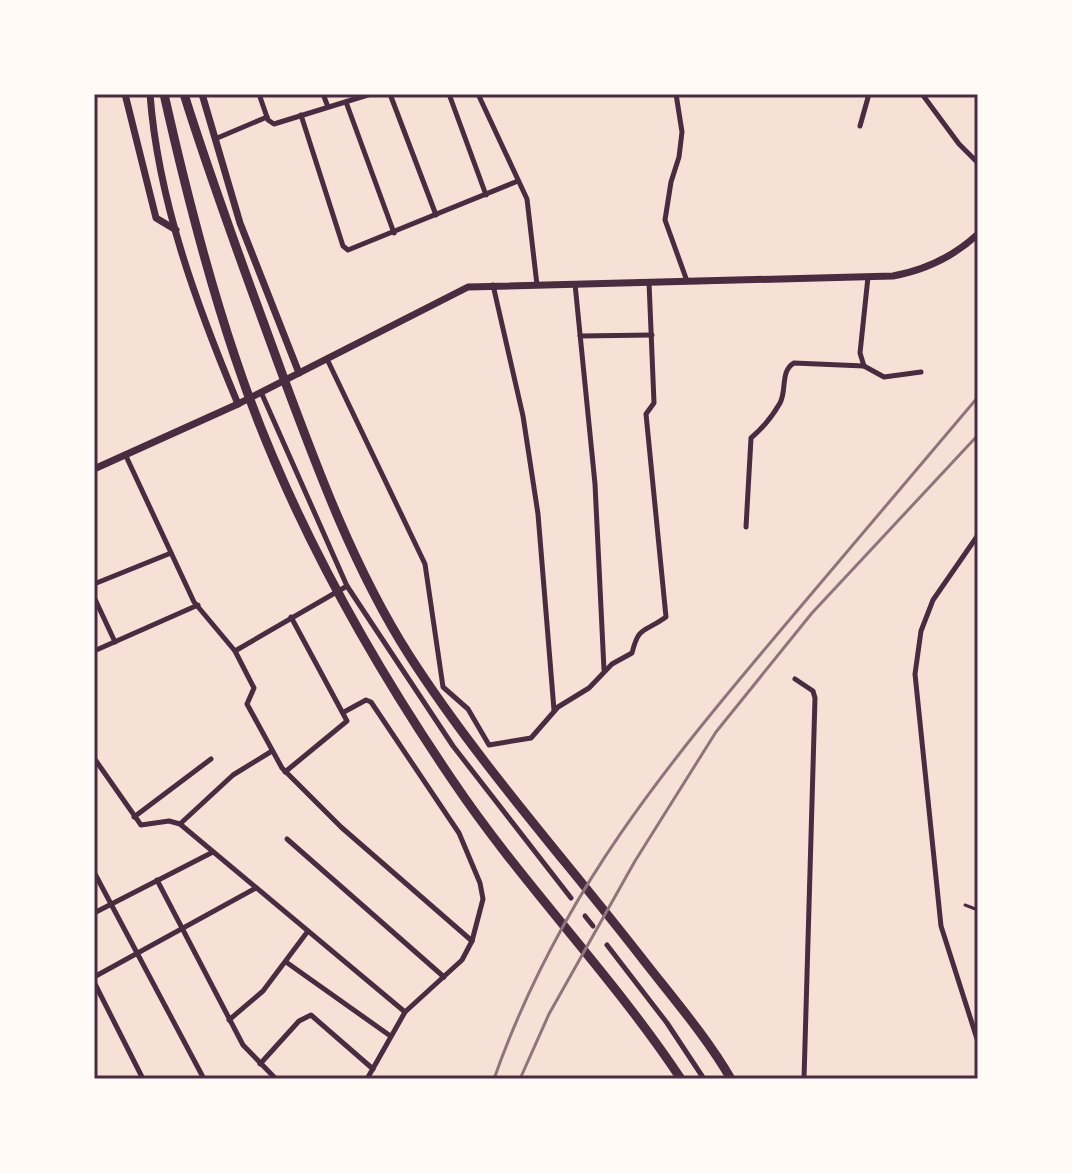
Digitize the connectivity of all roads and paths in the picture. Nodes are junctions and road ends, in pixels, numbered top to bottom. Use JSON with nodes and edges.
{"nodes":[{"id":1,"x":125,"y":94,"type":"edge"},
{"id":2,"x":153,"y":94,"type":"edge"},
{"id":3,"x":164,"y":94,"type":"edge"},
{"id":4,"x":184,"y":94,"type":"edge"},
{"id":5,"x":202,"y":94,"type":"edge"},
{"id":6,"x":259,"y":94,"type":"edge"},
{"id":7,"x":323,"y":94,"type":"edge"},
{"id":8,"x":371,"y":94,"type":"edge"},
{"id":9,"x":390,"y":94,"type":"edge"},
{"id":10,"x":449,"y":94,"type":"edge"},
{"id":11,"x":478,"y":94,"type":"edge"},
{"id":12,"x":676,"y":94,"type":"edge"},
{"id":13,"x":869,"y":94,"type":"edge"},
{"id":14,"x":922,"y":94,"type":"edge"},
{"id":15,"x":360,"y":96,"type":"edge"},
{"id":16,"x":346,"y":102,"type":"junction"},
{"id":17,"x":328,"y":107,"type":"junction"},
{"id":18,"x":301,"y":115,"type":"junction"},
{"id":19,"x":267,"y":117,"type":"junction"},
{"id":20,"x":171,"y":126,"type":"junction"},
{"id":21,"x":860,"y":126,"type":"dead end"},
{"id":22,"x":215,"y":139,"type":"junction"},
{"id":23,"x":978,"y":163,"type":"edge"},
{"id":24,"x":518,"y":181,"type":"junction"},
{"id":25,"x":486,"y":195,"type":"junction"},
{"id":26,"x":436,"y":215,"type":"junction"},
{"id":27,"x":176,"y":230,"type":"junction"},
{"id":28,"x":394,"y":233,"type":"junction"},
{"id":29,"x":978,"y":234,"type":"edge"},
{"id":30,"x":868,"y":277,"type":"junction"},
{"id":31,"x":687,"y":281,"type":"junction"},
{"id":32,"x":649,"y":282,"type":"junction"},
{"id":33,"x":493,"y":284,"type":"junction"},
{"id":34,"x":575,"y":284,"type":"junction"},
{"id":35,"x":537,"y":285,"type":"junction"},
{"id":36,"x":652,"y":335,"type":"junction"},
{"id":37,"x":580,"y":336,"type":"junction"},
{"id":38,"x":327,"y":359,"type":"junction"},
{"id":39,"x":864,"y":366,"type":"junction"},
{"id":40,"x":921,"y":372,"type":"dead end"},
{"id":41,"x":299,"y":373,"type":"junction"},
{"id":42,"x":261,"y":392,"type":"junction"},
{"id":43,"x":238,"y":404,"type":"junction"},
{"id":44,"x":125,"y":454,"type":"junction"},
{"id":45,"x":94,"y":469,"type":"edge"},
{"id":46,"x":746,"y":527,"type":"dead end"},
{"id":47,"x":978,"y":535,"type":"edge"},
{"id":48,"x":171,"y":553,"type":"junction"},
{"id":49,"x":94,"y":584,"type":"edge"},
{"id":50,"x":347,"y":586,"type":"junction"},
{"id":51,"x":94,"y":597,"type":"edge"},
{"id":52,"x":198,"y":605,"type":"junction"},
{"id":53,"x":291,"y":617,"type":"junction"},
{"id":54,"x":115,"y":642,"type":"junction"},
{"id":55,"x":94,"y":651,"type":"edge"},
{"id":56,"x":235,"y":651,"type":"junction"},
{"id":57,"x":604,"y":671,"type":"junction"},
{"id":58,"x":795,"y":679,"type":"dead end"},
{"id":59,"x":554,"y":711,"type":"junction"},
{"id":60,"x":344,"y":712,"type":"junction"},
{"id":61,"x":272,"y":751,"type":"junction"},
{"id":62,"x":94,"y":758,"type":"edge"},
{"id":63,"x":211,"y":759,"type":"dead end"},
{"id":64,"x":285,"y":772,"type":"junction"},
{"id":65,"x":134,"y":817,"type":"junction"},
{"id":66,"x":180,"y":824,"type":"junction"},
{"id":67,"x":287,"y":839,"type":"dead end"},
{"id":68,"x":213,"y":852,"type":"junction"},
{"id":69,"x":94,"y":872,"type":"edge"},
{"id":70,"x":157,"y":880,"type":"junction"},
{"id":71,"x":256,"y":888,"type":"junction"},
{"id":72,"x":571,"y":898,"type":"dead end"},
{"id":73,"x":110,"y":904,"type":"junction"},
{"id":74,"x":965,"y":905,"type":"dead end"},
{"id":75,"x":978,"y":910,"type":"edge"},
{"id":76,"x":94,"y":913,"type":"edge"},
{"id":77,"x":585,"y":916,"type":"dead end"},
{"id":78,"x":593,"y":926,"type":"dead end"},
{"id":79,"x":184,"y":930,"type":"junction"},
{"id":80,"x":308,"y":931,"type":"junction"},
{"id":81,"x":472,"y":941,"type":"junction"},
{"id":82,"x":607,"y":945,"type":"dead end"},
{"id":83,"x":138,"y":954,"type":"junction"},
{"id":84,"x":286,"y":962,"type":"junction"},
{"id":85,"x":444,"y":977,"type":"junction"},
{"id":86,"x":94,"y":979,"type":"edge"},
{"id":87,"x":405,"y":1012,"type":"junction"},
{"id":88,"x":229,"y":1020,"type":"junction"},
{"id":89,"x":389,"y":1035,"type":"junction"},
{"id":90,"x":978,"y":1042,"type":"edge"},
{"id":91,"x":260,"y":1064,"type":"junction"},
{"id":92,"x":373,"y":1069,"type":"junction"},
{"id":93,"x":143,"y":1079,"type":"edge"},
{"id":94,"x":204,"y":1079,"type":"edge"},
{"id":95,"x":276,"y":1079,"type":"edge"},
{"id":96,"x":367,"y":1079,"type":"edge"},
{"id":97,"x":681,"y":1079,"type":"edge"},
{"id":98,"x":704,"y":1079,"type":"edge"},
{"id":99,"x":731,"y":1079,"type":"edge"},
{"id":100,"x":804,"y":1079,"type":"edge"}],
"edges":[{"from":1,"to":27,"type":"street"},
{"from":2,"to":20,"type":"highway"},
{"from":2,"to":27,"type":"street"},
{"from":3,"to":20,"type":"highway"},
{"from":4,"to":99,"type":"highway"},
{"from":5,"to":22,"type":"street"},
{"from":6,"to":19,"type":"street"},
{"from":7,"to":17,"type":"street"},
{"from":8,"to":15,"type":"street"},
{"from":9,"to":26,"type":"street"},
{"from":10,"to":25,"type":"street"},
{"from":11,"to":24,"type":"street"},
{"from":12,"to":31,"type":"street"},
{"from":13,"to":21,"type":"street"},
{"from":14,"to":23,"type":"street"},
{"from":15,"to":16,"type":"street"},
{"from":16,"to":17,"type":"street"},
{"from":16,"to":28,"type":"street"},
{"from":17,"to":18,"type":"street"},
{"from":18,"to":19,"type":"street"},
{"from":18,"to":28,"type":"street"},
{"from":19,"to":22,"type":"street"},
{"from":20,"to":97,"type":"highway"},
{"from":22,"to":41,"type":"street"},
{"from":24,"to":25,"type":"street"},
{"from":24,"to":35,"type":"street"},
{"from":25,"to":26,"type":"street"},
{"from":26,"to":28,"type":"street"},
{"from":27,"to":43,"type":"street"},
{"from":29,"to":30,"type":"street"},
{"from":30,"to":31,"type":"street"},
{"from":30,"to":39,"type":"street"},
{"from":31,"to":32,"type":"street"},
{"from":32,"to":34,"type":"street"},
{"from":32,"to":36,"type":"street"},
{"from":33,"to":35,"type":"street"},
{"from":33,"to":38,"type":"street"},
{"from":33,"to":59,"type":"street"},
{"from":34,"to":35,"type":"street"},
{"from":34,"to":37,"type":"street"},
{"from":36,"to":37,"type":"street"},
{"from":36,"to":57,"type":"street"},
{"from":37,"to":57,"type":"street"},
{"from":38,"to":41,"type":"street"},
{"from":38,"to":59,"type":"street"},
{"from":39,"to":40,"type":"street"},
{"from":39,"to":46,"type":"street"},
{"from":41,"to":42,"type":"street"},
{"from":42,"to":43,"type":"street"},
{"from":42,"to":50,"type":"street"},
{"from":43,"to":44,"type":"street"},
{"from":44,"to":45,"type":"street"},
{"from":44,"to":48,"type":"street"},
{"from":47,"to":90,"type":"street"},
{"from":48,"to":49,"type":"street"},
{"from":48,"to":52,"type":"street"},
{"from":50,"to":53,"type":"street"},
{"from":50,"to":72,"type":"street"},
{"from":51,"to":54,"type":"street"},
{"from":52,"to":54,"type":"street"},
{"from":52,"to":56,"type":"street"},
{"from":53,"to":56,"type":"street"},
{"from":53,"to":60,"type":"street"},
{"from":54,"to":55,"type":"street"},
{"from":56,"to":61,"type":"street"},
{"from":57,"to":59,"type":"street"},
{"from":58,"to":100,"type":"street"},
{"from":60,"to":64,"type":"street"},
{"from":60,"to":81,"type":"street"},
{"from":61,"to":64,"type":"street"},
{"from":61,"to":66,"type":"street"},
{"from":62,"to":65,"type":"street"},
{"from":63,"to":65,"type":"street"},
{"from":64,"to":81,"type":"street"},
{"from":65,"to":66,"type":"street"},
{"from":66,"to":68,"type":"street"},
{"from":67,"to":85,"type":"street"},
{"from":68,"to":70,"type":"street"},
{"from":68,"to":71,"type":"street"},
{"from":69,"to":73,"type":"street"},
{"from":70,"to":73,"type":"street"},
{"from":70,"to":79,"type":"street"},
{"from":71,"to":79,"type":"street"},
{"from":71,"to":80,"type":"street"},
{"from":73,"to":76,"type":"street"},
{"from":73,"to":83,"type":"street"},
{"from":74,"to":75,"type":"lane"},
{"from":77,"to":78,"type":"street"},
{"from":79,"to":83,"type":"street"},
{"from":79,"to":88,"type":"street"},
{"from":80,"to":84,"type":"street"},
{"from":80,"to":87,"type":"street"},
{"from":81,"to":85,"type":"street"},
{"from":82,"to":98,"type":"street"},
{"from":83,"to":86,"type":"street"},
{"from":83,"to":94,"type":"street"},
{"from":84,"to":88,"type":"street"},
{"from":84,"to":89,"type":"street"},
{"from":85,"to":87,"type":"street"},
{"from":86,"to":93,"type":"street"},
{"from":87,"to":89,"type":"street"},
{"from":88,"to":91,"type":"street"},
{"from":89,"to":92,"type":"street"},
{"from":91,"to":92,"type":"street"},
{"from":91,"to":95,"type":"street"},
{"from":92,"to":96,"type":"street"}]}
